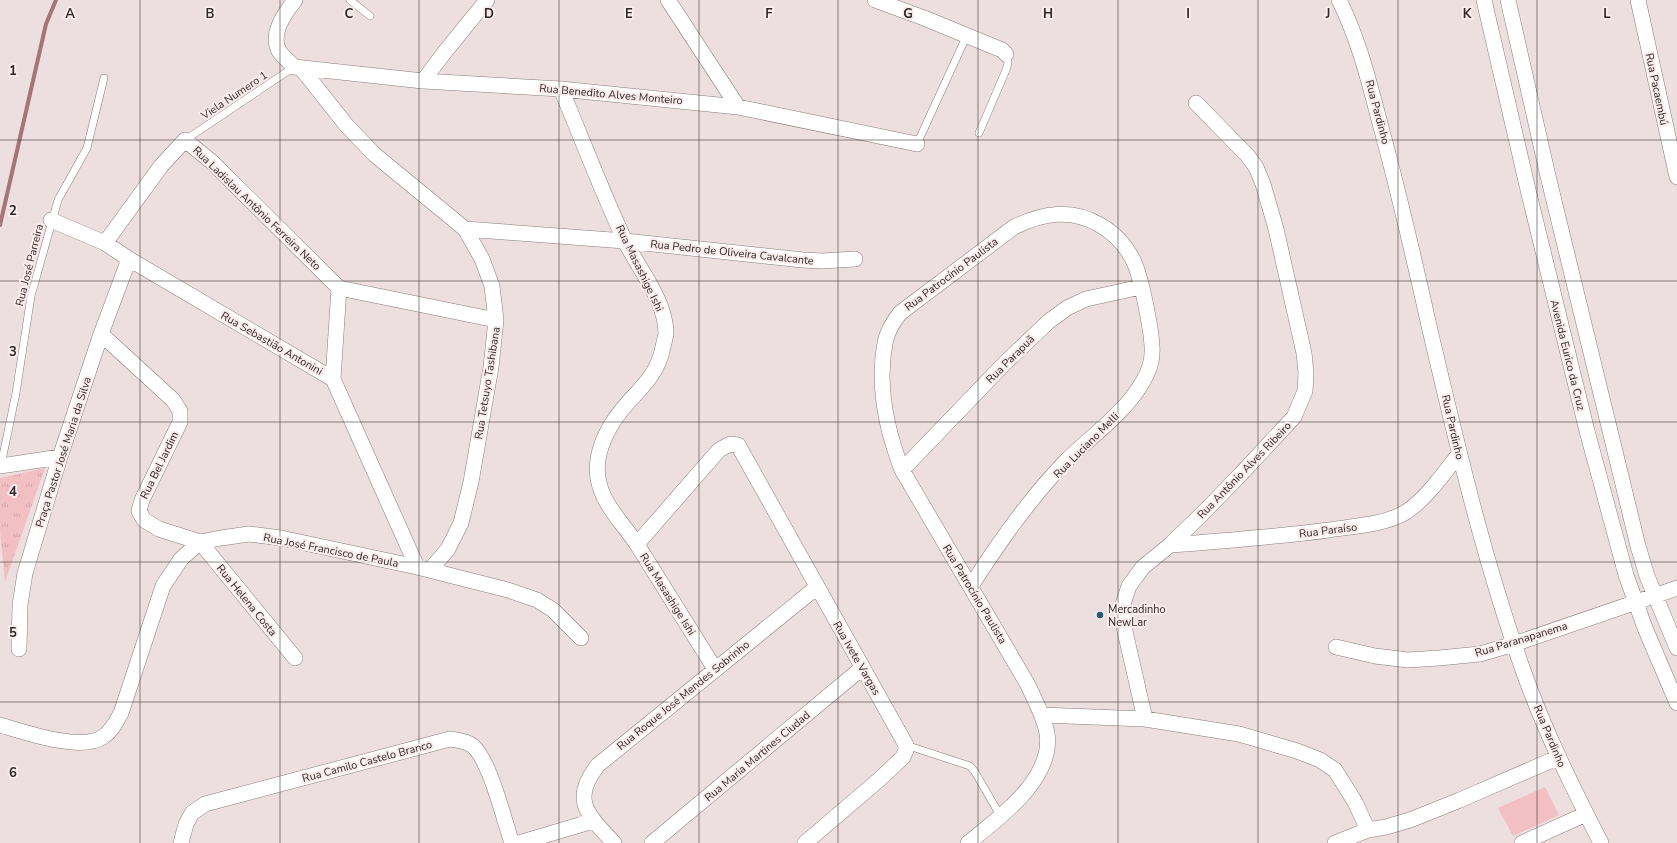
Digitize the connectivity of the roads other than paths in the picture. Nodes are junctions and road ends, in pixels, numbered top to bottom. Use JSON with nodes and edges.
{"nodes":[{"id":1,"x":295,"y":0,"type":"edge"},
{"id":2,"x":350,"y":0,"type":"edge"},
{"id":3,"x":486,"y":0,"type":"edge"},
{"id":4,"x":668,"y":0,"type":"edge"},
{"id":5,"x":876,"y":0,"type":"edge"},
{"id":6,"x":1339,"y":0,"type":"edge"},
{"id":7,"x":1484,"y":0,"type":"edge"},
{"id":8,"x":1508,"y":0,"type":"edge"},
{"id":9,"x":1638,"y":0,"type":"edge"},
{"id":10,"x":370,"y":16,"type":"dead end"},
{"id":11,"x":967,"y":35,"type":"junction"},
{"id":12,"x":1006,"y":54,"type":"joint"},
{"id":13,"x":298,"y":67,"type":"junction"},
{"id":14,"x":104,"y":78,"type":"dead end"},
{"id":15,"x":423,"y":81,"type":"junction"},
{"id":16,"x":561,"y":89,"type":"junction"},
{"id":17,"x":1196,"y":102,"type":"dead end"},
{"id":18,"x":738,"y":107,"type":"junction"},
{"id":19,"x":979,"y":133,"type":"dead end"},
{"id":20,"x":185,"y":140,"type":"junction"},
{"id":21,"x":917,"y":144,"type":"joint"},
{"id":22,"x":1675,"y":157,"type":"edge"},
{"id":23,"x":1677,"y":177,"type":"edge"},
{"id":24,"x":1559,"y":217,"type":"junction"},
{"id":25,"x":51,"y":220,"type":"junction"},
{"id":26,"x":1536,"y":223,"type":"junction"},
{"id":27,"x":465,"y":229,"type":"junction"},
{"id":28,"x":626,"y":241,"type":"junction"},
{"id":29,"x":105,"y":243,"type":"junction"},
{"id":30,"x":129,"y":259,"type":"junction"},
{"id":31,"x":855,"y":259,"type":"dead end"},
{"id":32,"x":1141,"y":287,"type":"junction"},
{"id":33,"x":339,"y":288,"type":"junction"},
{"id":34,"x":496,"y":320,"type":"junction"},
{"id":35,"x":101,"y":334,"type":"junction"},
{"id":36,"x":333,"y":378,"type":"junction"},
{"id":37,"x":1459,"y":454,"type":"junction"},
{"id":38,"x":60,"y":458,"type":"junction"},
{"id":39,"x":0,"y":465,"type":"edge"},
{"id":40,"x":902,"y":470,"type":"junction"},
{"id":41,"x":200,"y":542,"type":"junction"},
{"id":42,"x":637,"y":544,"type":"junction"},
{"id":43,"x":1170,"y":545,"type":"junction"},
{"id":44,"x":423,"y":568,"type":"junction"},
{"id":45,"x":971,"y":586,"type":"junction"},
{"id":46,"x":817,"y":587,"type":"junction"},
{"id":47,"x":1677,"y":588,"type":"edge"},
{"id":48,"x":1655,"y":596,"type":"junction"},
{"id":49,"x":1636,"y":603,"type":"junction"},
{"id":50,"x":581,"y":638,"type":"dead end"},
{"id":51,"x":1514,"y":644,"type":"junction"},
{"id":52,"x":1336,"y":647,"type":"dead end"},
{"id":53,"x":1677,"y":648,"type":"edge"},
{"id":54,"x":19,"y":649,"type":"dead end"},
{"id":55,"x":295,"y":658,"type":"dead end"},
{"id":56,"x":862,"y":668,"type":"junction"},
{"id":57,"x":715,"y":669,"type":"junction"},
{"id":58,"x":1677,"y":703,"type":"edge"},
{"id":59,"x":1042,"y":715,"type":"junction"},
{"id":60,"x":1145,"y":719,"type":"junction"},
{"id":61,"x":0,"y":726,"type":"edge"},
{"id":62,"x":906,"y":745,"type":"junction"},
{"id":63,"x":1559,"y":757,"type":"junction"},
{"id":64,"x":1586,"y":814,"type":"junction"},
{"id":65,"x":1001,"y":817,"type":"junction"},
{"id":66,"x":593,"y":820,"type":"junction"},
{"id":67,"x":1368,"y":830,"type":"junction"},
{"id":68,"x":181,"y":843,"type":"edge"},
{"id":69,"x":512,"y":843,"type":"edge"},
{"id":70,"x":519,"y":843,"type":"edge"},
{"id":71,"x":614,"y":843,"type":"edge"},
{"id":72,"x":652,"y":843,"type":"edge"},
{"id":73,"x":805,"y":843,"type":"edge"},
{"id":74,"x":968,"y":843,"type":"edge"},
{"id":75,"x":1336,"y":843,"type":"edge"},
{"id":76,"x":1522,"y":843,"type":"edge"},
{"id":77,"x":1601,"y":843,"type":"edge"}],
"edges":[{"from":1,"to":13,"type":"street","name":"Rua Tetsuyo Tashibana"},
{"from":2,"to":10,"type":"lane"},
{"from":3,"to":15,"type":"street"},
{"from":4,"to":18,"type":"street"},
{"from":5,"to":11,"type":"street"},
{"from":6,"to":37,"type":"street","name":"Rua Pardinho"},
{"from":7,"to":26,"type":"street","name":"Avenida Eurico da Cruz"},
{"from":8,"to":24,"type":"street","name":"Avenida Eurico da Cruz"},
{"from":9,"to":22,"type":"street","name":"Rua Pacaembú"},
{"from":11,"to":12,"type":"street"},
{"from":11,"to":21,"type":"lane"},
{"from":12,"to":19,"type":"lane"},
{"from":13,"to":15,"type":"street","name":"Rua Benedito Alves Monteiro"},
{"from":13,"to":20,"type":"lane","name":"Viela Numero 1"},
{"from":13,"to":27,"type":"street","name":"Rua Tetsuyo Tashibana"},
{"from":14,"to":25,"type":"lane","name":"Rua José Parreira"},
{"from":15,"to":16,"type":"street","name":"Rua Benedito Alves Monteiro"},
{"from":16,"to":18,"type":"street","name":"Rua Benedito Alves Monteiro"},
{"from":16,"to":28,"type":"street","name":"Rua Masashige Ishi"},
{"from":17,"to":43,"type":"street","name":"Rua Antônio Alves Ribeiro"},
{"from":18,"to":21,"type":"street","name":"Rua Benedito Alves Monteiro"},
{"from":20,"to":29,"type":"street","name":"Rua Ladislau Antônio Ferreira Neto"},
{"from":20,"to":33,"type":"street","name":"Rua Ladislau Antônio Ferreira Neto"},
{"from":22,"to":23,"type":"street","name":"Rua Pacaembú"},
{"from":24,"to":26,"type":"street"},
{"from":24,"to":48,"type":"street","name":"Avenida Eurico da Cruz"},
{"from":25,"to":29,"type":"street","name":"Rua Sebastião Antonini"},
{"from":25,"to":39,"type":"lane","name":"Rua José Parreira"},
{"from":26,"to":49,"type":"street","name":"Avenida Eurico da Cruz"},
{"from":27,"to":28,"type":"street","name":"Rua Pedro de Oliveira Cavalcante"},
{"from":27,"to":34,"type":"street","name":"Rua Tetsuyo Tashibana"},
{"from":28,"to":31,"type":"street","name":"Rua Pedro de Oliveira Cavalcante"},
{"from":28,"to":42,"type":"street","name":"Rua Masashige Ishi"},
{"from":29,"to":30,"type":"street","name":"Rua Sebastião Antonini"},
{"from":30,"to":35,"type":"street","name":"Praça Pastor José Maria da Silva"},
{"from":30,"to":36,"type":"street","name":"Rua Sebastião Antonini"},
{"from":32,"to":40,"type":"street","name":"Rua Parapuã"},
{"from":32,"to":40,"type":"street","name":"Rua Patrocínio Paulista"},
{"from":32,"to":45,"type":"street","name":"Rua Luciano Melli"},
{"from":33,"to":34,"type":"street"},
{"from":33,"to":36,"type":"street"},
{"from":34,"to":44,"type":"street","name":"Rua Tetsuyo Tashibana"},
{"from":35,"to":38,"type":"street","name":"Praça Pastor José Maria da Silva"},
{"from":35,"to":41,"type":"street","name":"Rua Bel Jardim"},
{"from":36,"to":44,"type":"street","name":"Rua Sebastião Antonini"},
{"from":37,"to":43,"type":"street","name":"Rua Paraíso"},
{"from":37,"to":51,"type":"street","name":"Rua Pardinho"},
{"from":38,"to":39,"type":"street"},
{"from":38,"to":54,"type":"street","name":"Praça Pastor José Maria da Silva"},
{"from":40,"to":45,"type":"street","name":"Rua Patrocínio Paulista"},
{"from":41,"to":44,"type":"street","name":"Rua José Francisco de Paula"},
{"from":41,"to":55,"type":"street","name":"Rua Helena Costa"},
{"from":41,"to":61,"type":"street"},
{"from":42,"to":46,"type":"street","name":"Rua Ivete Vargas"},
{"from":42,"to":57,"type":"street","name":"Rua Masashige Ishi"},
{"from":43,"to":60,"type":"street","name":"Rua Antônio Alves Ribeiro"},
{"from":44,"to":50,"type":"street","name":"Rua José Francisco de Paula"},
{"from":45,"to":59,"type":"street","name":"Rua Patrocínio Paulista"},
{"from":46,"to":56,"type":"street","name":"Rua Ivete Vargas"},
{"from":46,"to":57,"type":"street","name":"Rua Roque José Mendes Sobrinho"},
{"from":47,"to":48,"type":"street","name":"Rua Paranapanema"},
{"from":48,"to":49,"type":"street","name":"Rua Paranapanema"},
{"from":48,"to":53,"type":"street","name":"Avenida Eurico da Cruz"},
{"from":49,"to":51,"type":"street","name":"Rua Paranapanema"},
{"from":49,"to":58,"type":"street","name":"Avenida Eurico da Cruz"},
{"from":51,"to":52,"type":"street","name":"Rua Paranapanema"},
{"from":51,"to":63,"type":"street","name":"Rua Pardinho"},
{"from":56,"to":62,"type":"street","name":"Rua Ivete Vargas"},
{"from":56,"to":72,"type":"street","name":"Rua Maria Martines Ciudad"},
{"from":57,"to":66,"type":"street","name":"Rua Roque José Mendes Sobrinho"},
{"from":59,"to":60,"type":"street"},
{"from":59,"to":65,"type":"street","name":"Rua Patrocínio Paulista"},
{"from":60,"to":67,"type":"street"},
{"from":62,"to":65,"type":"lane"},
{"from":62,"to":73,"type":"street"},
{"from":63,"to":64,"type":"street","name":"Rua Pardinho"},
{"from":63,"to":67,"type":"street"},
{"from":64,"to":76,"type":"street"},
{"from":64,"to":77,"type":"street","name":"Rua Pardinho"},
{"from":65,"to":74,"type":"street","name":"Rua Patrocínio Paulista"},
{"from":66,"to":70,"type":"street"},
{"from":66,"to":71,"type":"street","name":"Rua Roque José Mendes Sobrinho"},
{"from":67,"to":75,"type":"street"},
{"from":68,"to":69,"type":"street","name":"Rua Camilo Castelo Branco"}]}
